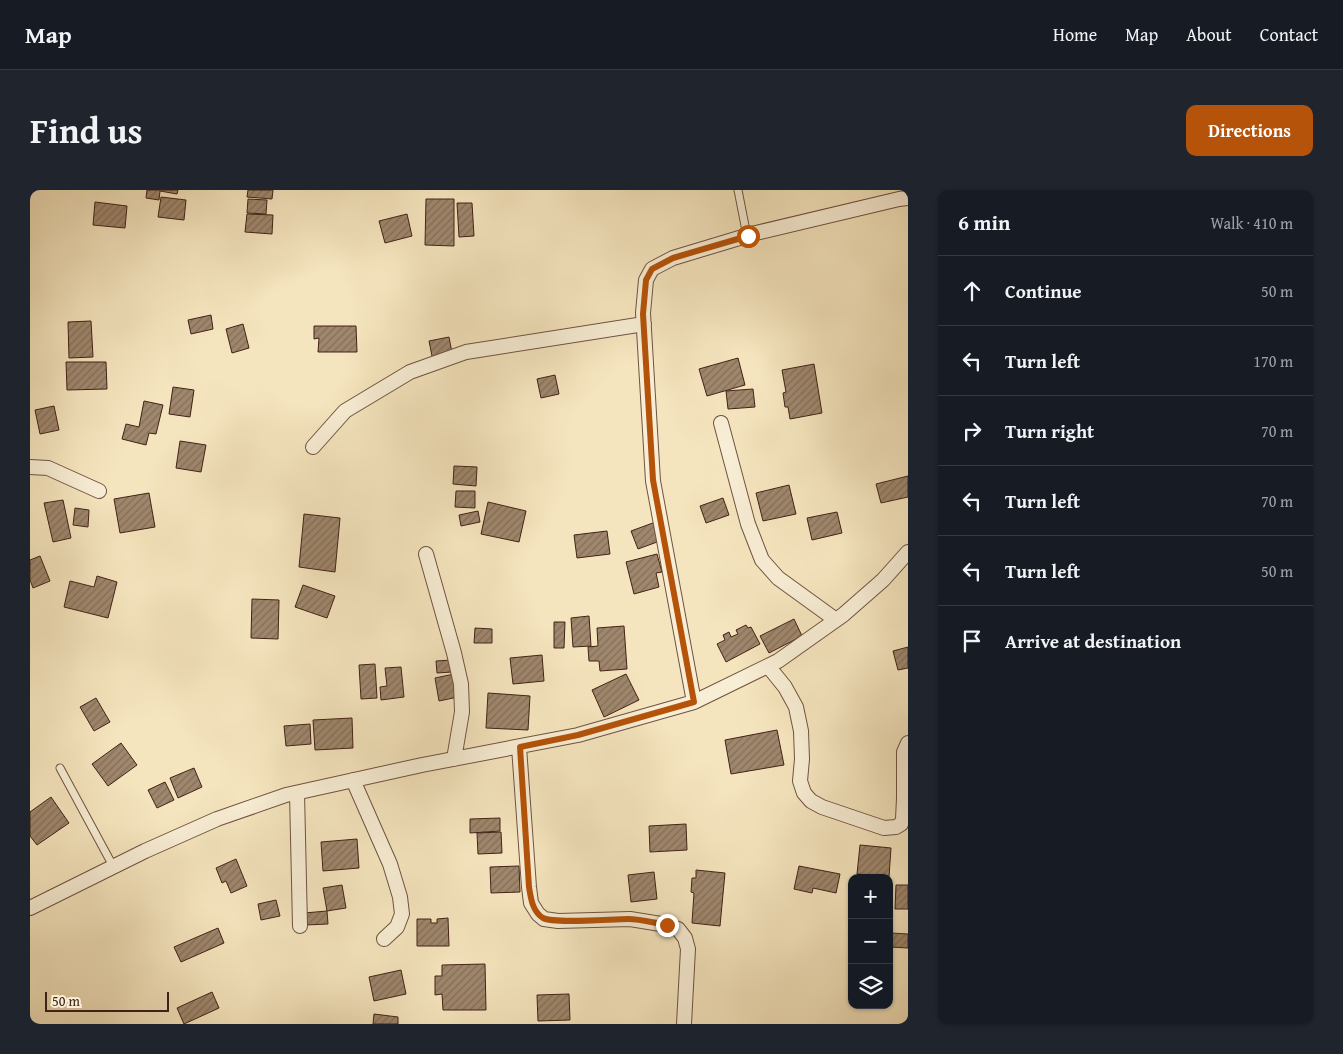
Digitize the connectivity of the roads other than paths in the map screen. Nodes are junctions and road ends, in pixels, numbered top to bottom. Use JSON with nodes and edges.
{"nodes":[{"id":1,"x":738,"y":190,"type":"edge"},
{"id":2,"x":908,"y":198,"type":"edge"},
{"id":3,"x":748,"y":236,"type":"junction"},
{"id":4,"x":644,"y":324,"type":"junction"},
{"id":5,"x":721,"y":423,"type":"dead end"},
{"id":6,"x":313,"y":447,"type":"dead end"},
{"id":7,"x":30,"y":466,"type":"edge"},
{"id":8,"x":99,"y":491,"type":"dead end"},
{"id":9,"x":908,"y":552,"type":"edge"},
{"id":10,"x":426,"y":554,"type":"dead end"},
{"id":11,"x":836,"y":620,"type":"junction"},
{"id":12,"x":768,"y":666,"type":"junction"},
{"id":13,"x":694,"y":702,"type":"junction"},
{"id":14,"x":908,"y":743,"type":"edge"},
{"id":15,"x":520,"y":747,"type":"junction"},
{"id":16,"x":454,"y":759,"type":"junction"},
{"id":17,"x":60,"y":768,"type":"dead end"},
{"id":18,"x":352,"y":780,"type":"junction"},
{"id":19,"x":297,"y":793,"type":"junction"},
{"id":20,"x":113,"y":866,"type":"junction"},
{"id":21,"x":30,"y":908,"type":"edge"},
{"id":22,"x":300,"y":926,"type":"dead end"},
{"id":23,"x":384,"y":939,"type":"dead end"},
{"id":24,"x":684,"y":1024,"type":"edge"}],
"edges":[{"from":1,"to":3,"type":"lane"},
{"from":2,"to":3,"type":"street"},
{"from":3,"to":4,"type":"street"},
{"from":4,"to":6,"type":"street"},
{"from":4,"to":13,"type":"street"},
{"from":5,"to":11,"type":"street"},
{"from":7,"to":8,"type":"street"},
{"from":9,"to":11,"type":"street"},
{"from":10,"to":16,"type":"street"},
{"from":11,"to":12,"type":"street"},
{"from":12,"to":13,"type":"street"},
{"from":12,"to":14,"type":"street"},
{"from":13,"to":15,"type":"street"},
{"from":15,"to":16,"type":"street"},
{"from":15,"to":24,"type":"street"},
{"from":16,"to":18,"type":"street"},
{"from":17,"to":20,"type":"lane"},
{"from":18,"to":19,"type":"street"},
{"from":18,"to":23,"type":"street"},
{"from":19,"to":20,"type":"street"},
{"from":19,"to":22,"type":"street"},
{"from":20,"to":21,"type":"street"}]}
